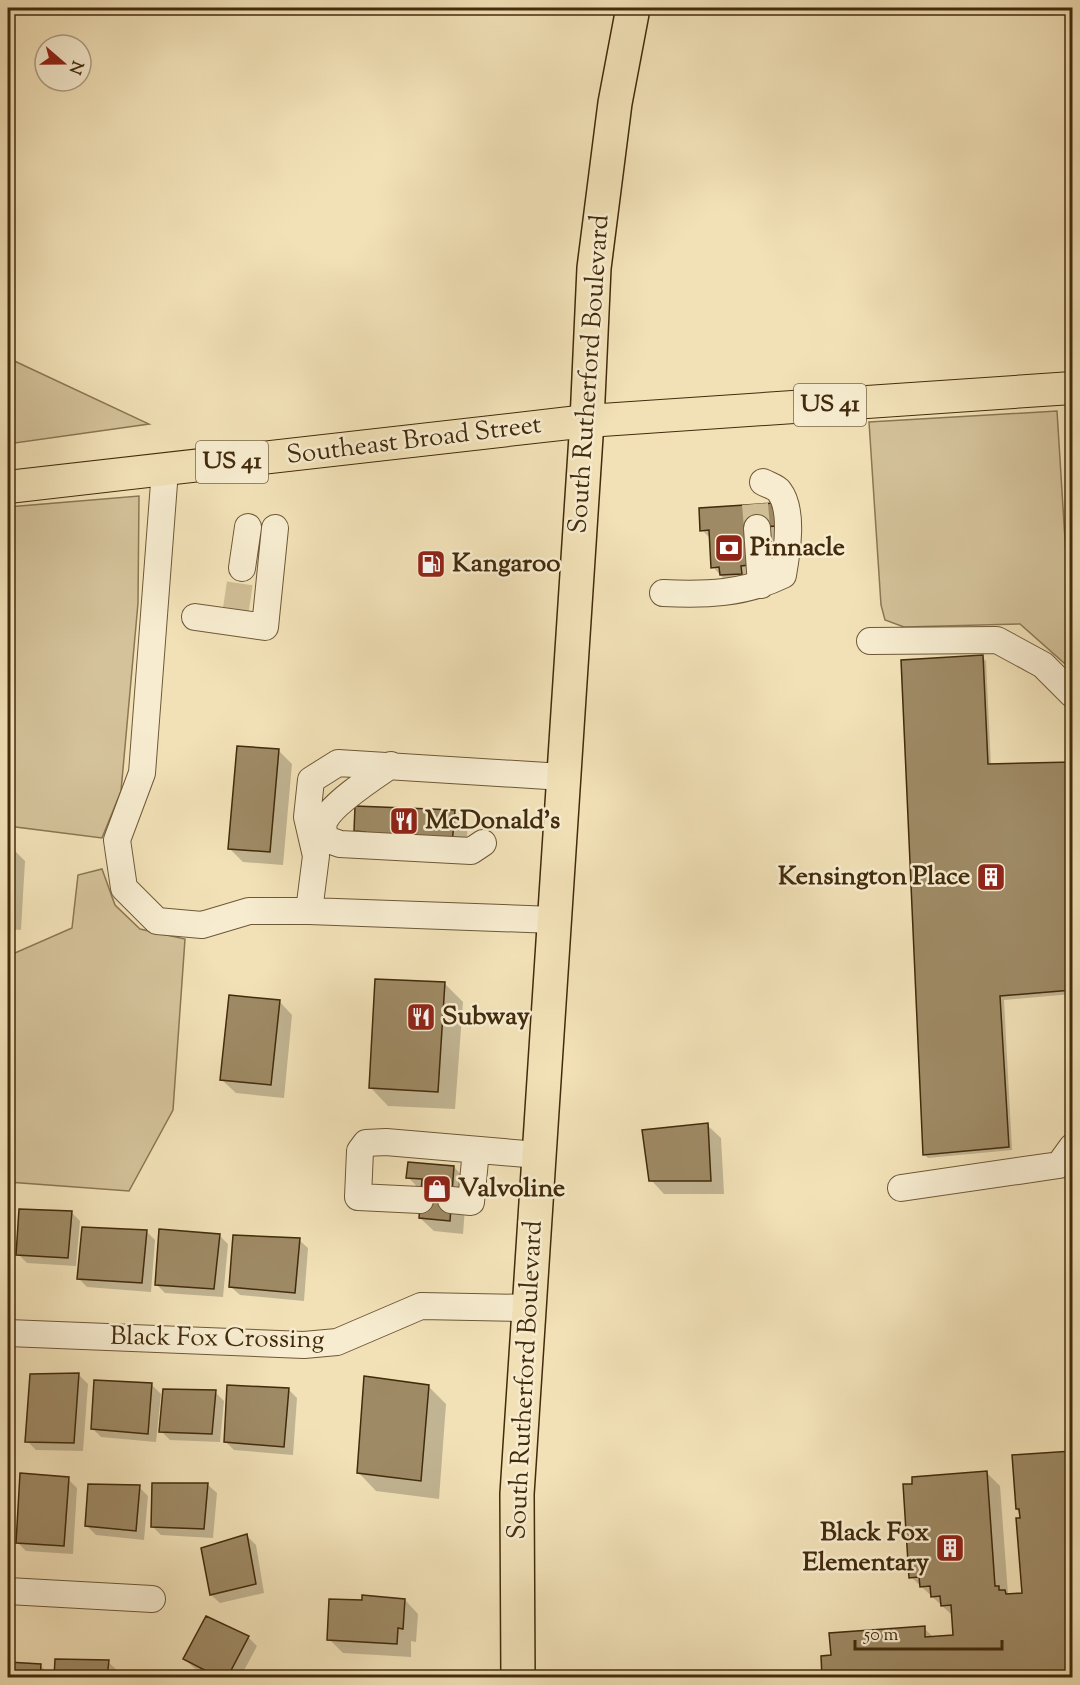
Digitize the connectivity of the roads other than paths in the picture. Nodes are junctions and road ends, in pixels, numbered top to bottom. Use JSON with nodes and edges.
{"nodes":[{"id":1,"x":633,"y":8,"type":"edge"},
{"id":2,"x":1072,"y":388,"type":"edge"},
{"id":3,"x":587,"y":421,"type":"junction"},
{"id":4,"x":165,"y":470,"type":"junction"},
{"id":5,"x":8,"y":487,"type":"edge"},
{"id":6,"x":248,"y":527,"type":"dead end"},
{"id":7,"x":275,"y":528,"type":"dead end"},
{"id":8,"x":242,"y":568,"type":"tunnel mouth"},
{"id":9,"x":761,"y":585,"type":"junction"},
{"id":10,"x":663,"y":593,"type":"dead end"},
{"id":11,"x":195,"y":618,"type":"dead end"},
{"id":12,"x":870,"y":641,"type":"dead end"},
{"id":13,"x":1072,"y":694,"type":"edge"},
{"id":14,"x":386,"y":765,"type":"junction"},
{"id":15,"x":563,"y":777,"type":"junction"},
{"id":16,"x":483,"y":843,"type":"dead end"},
{"id":17,"x":309,"y":911,"type":"junction"},
{"id":18,"x":554,"y":920,"type":"junction"},
{"id":19,"x":1072,"y":1147,"type":"edge"},
{"id":20,"x":476,"y":1150,"type":"junction"},
{"id":21,"x":538,"y":1155,"type":"junction"},
{"id":22,"x":902,"y":1188,"type":"dead end"},
{"id":23,"x":420,"y":1200,"type":"dead end"},
{"id":24,"x":451,"y":1200,"type":"dead end"},
{"id":25,"x":528,"y":1308,"type":"junction"},
{"id":26,"x":8,"y":1333,"type":"edge"},
{"id":27,"x":8,"y":1591,"type":"edge"},
{"id":28,"x":152,"y":1599,"type":"dead end"},
{"id":29,"x":518,"y":1677,"type":"edge"}],
"edges":[{"from":1,"to":3,"type":"highway","name":"South Rutherford Boulevard"},
{"from":2,"to":3,"type":"main road","name":"Southeast Broad Street","number":"US 41"},
{"from":3,"to":4,"type":"main road","name":"Southeast Broad Street","number":"US 41"},
{"from":3,"to":15,"type":"highway","name":"South Rutherford Boulevard"},
{"from":4,"to":5,"type":"main road","name":"Southeast Broad Street","number":"US 41"},
{"from":4,"to":17,"type":"street"},
{"from":6,"to":8,"type":"street"},
{"from":7,"to":11,"type":"street"},
{"from":9,"to":9,"type":"street"},
{"from":9,"to":10,"type":"street"},
{"from":12,"to":13,"type":"street"},
{"from":14,"to":15,"type":"street"},
{"from":14,"to":16,"type":"street"},
{"from":14,"to":17,"type":"street"},
{"from":15,"to":18,"type":"highway","name":"South Rutherford Boulevard"},
{"from":17,"to":18,"type":"street"},
{"from":18,"to":21,"type":"highway","name":"South Rutherford Boulevard"},
{"from":19,"to":22,"type":"street"},
{"from":20,"to":21,"type":"street"},
{"from":20,"to":23,"type":"street"},
{"from":20,"to":24,"type":"street"},
{"from":21,"to":25,"type":"highway","name":"South Rutherford Boulevard"},
{"from":25,"to":26,"type":"street","name":"Black Fox Crossing"},
{"from":25,"to":29,"type":"highway","name":"South Rutherford Boulevard"},
{"from":27,"to":28,"type":"street"}]}
